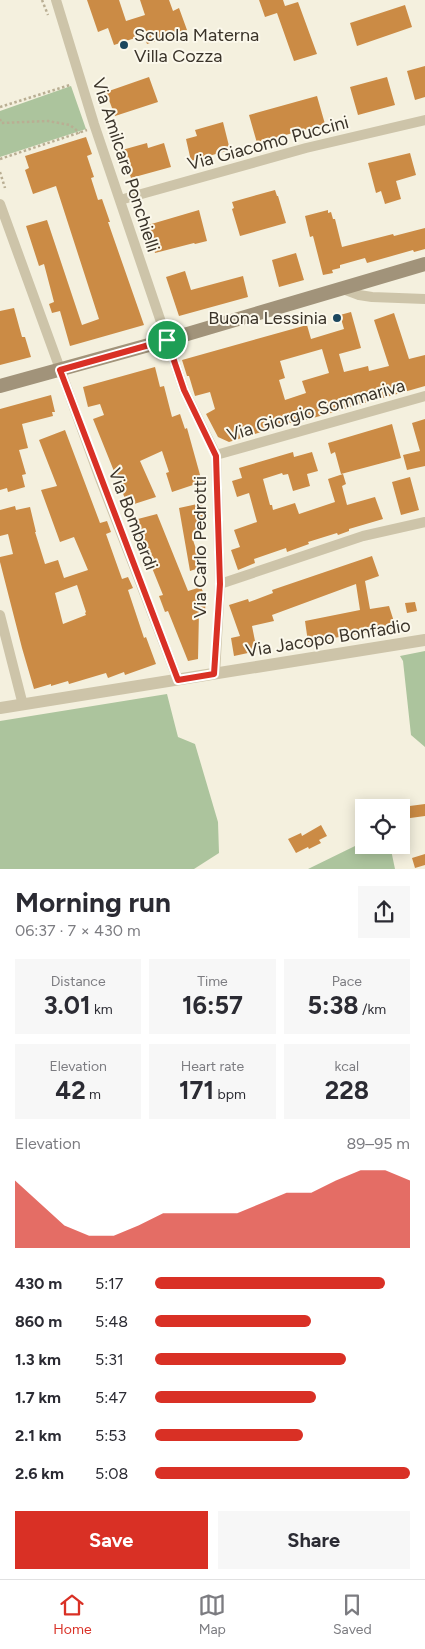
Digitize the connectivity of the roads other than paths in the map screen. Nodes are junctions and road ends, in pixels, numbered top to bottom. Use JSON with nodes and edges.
{"nodes":[{"id":1,"x":56,"y":0,"type":"edge"},
{"id":2,"x":425,"y":120,"type":"edge"},
{"id":3,"x":120,"y":200,"type":"junction"},
{"id":4,"x":1,"y":208,"type":"edge"},
{"id":5,"x":425,"y":264,"type":"edge"},
{"id":6,"x":343,"y":289,"type":"junction"},
{"id":7,"x":425,"y":299,"type":"edge"},
{"id":8,"x":167,"y":340,"type":"junction"},
{"id":9,"x":60,"y":370,"type":"junction"},
{"id":10,"x":0,"y":386,"type":"edge"},
{"id":11,"x":425,"y":396,"type":"edge"},
{"id":12,"x":216,"y":456,"type":"junction"},
{"id":13,"x":425,"y":522,"type":"edge"},
{"id":14,"x":220,"y":584,"type":"junction"},
{"id":15,"x":0,"y":615,"type":"edge"},
{"id":16,"x":425,"y":640,"type":"edge"},
{"id":17,"x":214,"y":674,"type":"junction"},
{"id":18,"x":178,"y":680,"type":"junction"},
{"id":19,"x":23,"y":705,"type":"junction"},
{"id":20,"x":0,"y":708,"type":"edge"}],
"edges":[{"from":1,"to":3,"type":"street","name":"Via Amilcare Ponchielli"},
{"from":2,"to":3,"type":"street","name":"Via Giacomo Puccini"},
{"from":3,"to":8,"type":"street","name":"Via Amilcare Ponchielli"},
{"from":4,"to":9,"type":"street","name":"Via Bombardi"},
{"from":5,"to":6,"type":"main road"},
{"from":6,"to":7,"type":"street"},
{"from":6,"to":8,"type":"main road"},
{"from":8,"to":9,"type":"main road"},
{"from":8,"to":12,"type":"street","name":"Via Carlo Pedrotti"},
{"from":9,"to":10,"type":"main road"},
{"from":9,"to":18,"type":"street","name":"Via Bombardi"},
{"from":11,"to":12,"type":"street","name":"Via Giorgio Sommariva"},
{"from":12,"to":14,"type":"street","name":"Via Carlo Pedrotti"},
{"from":13,"to":14,"type":"street"},
{"from":14,"to":17,"type":"street","name":"Via Carlo Pedrotti"},
{"from":15,"to":19,"type":"street"},
{"from":16,"to":17,"type":"street","name":"Via Jacopo Bonfadio"},
{"from":17,"to":18,"type":"street","name":"Via Jacopo Bonfadio"},
{"from":18,"to":19,"type":"street","name":"Via Jacopo Bonfadio"},
{"from":19,"to":20,"type":"street","name":"Via Jacopo Bonfadio"}]}
